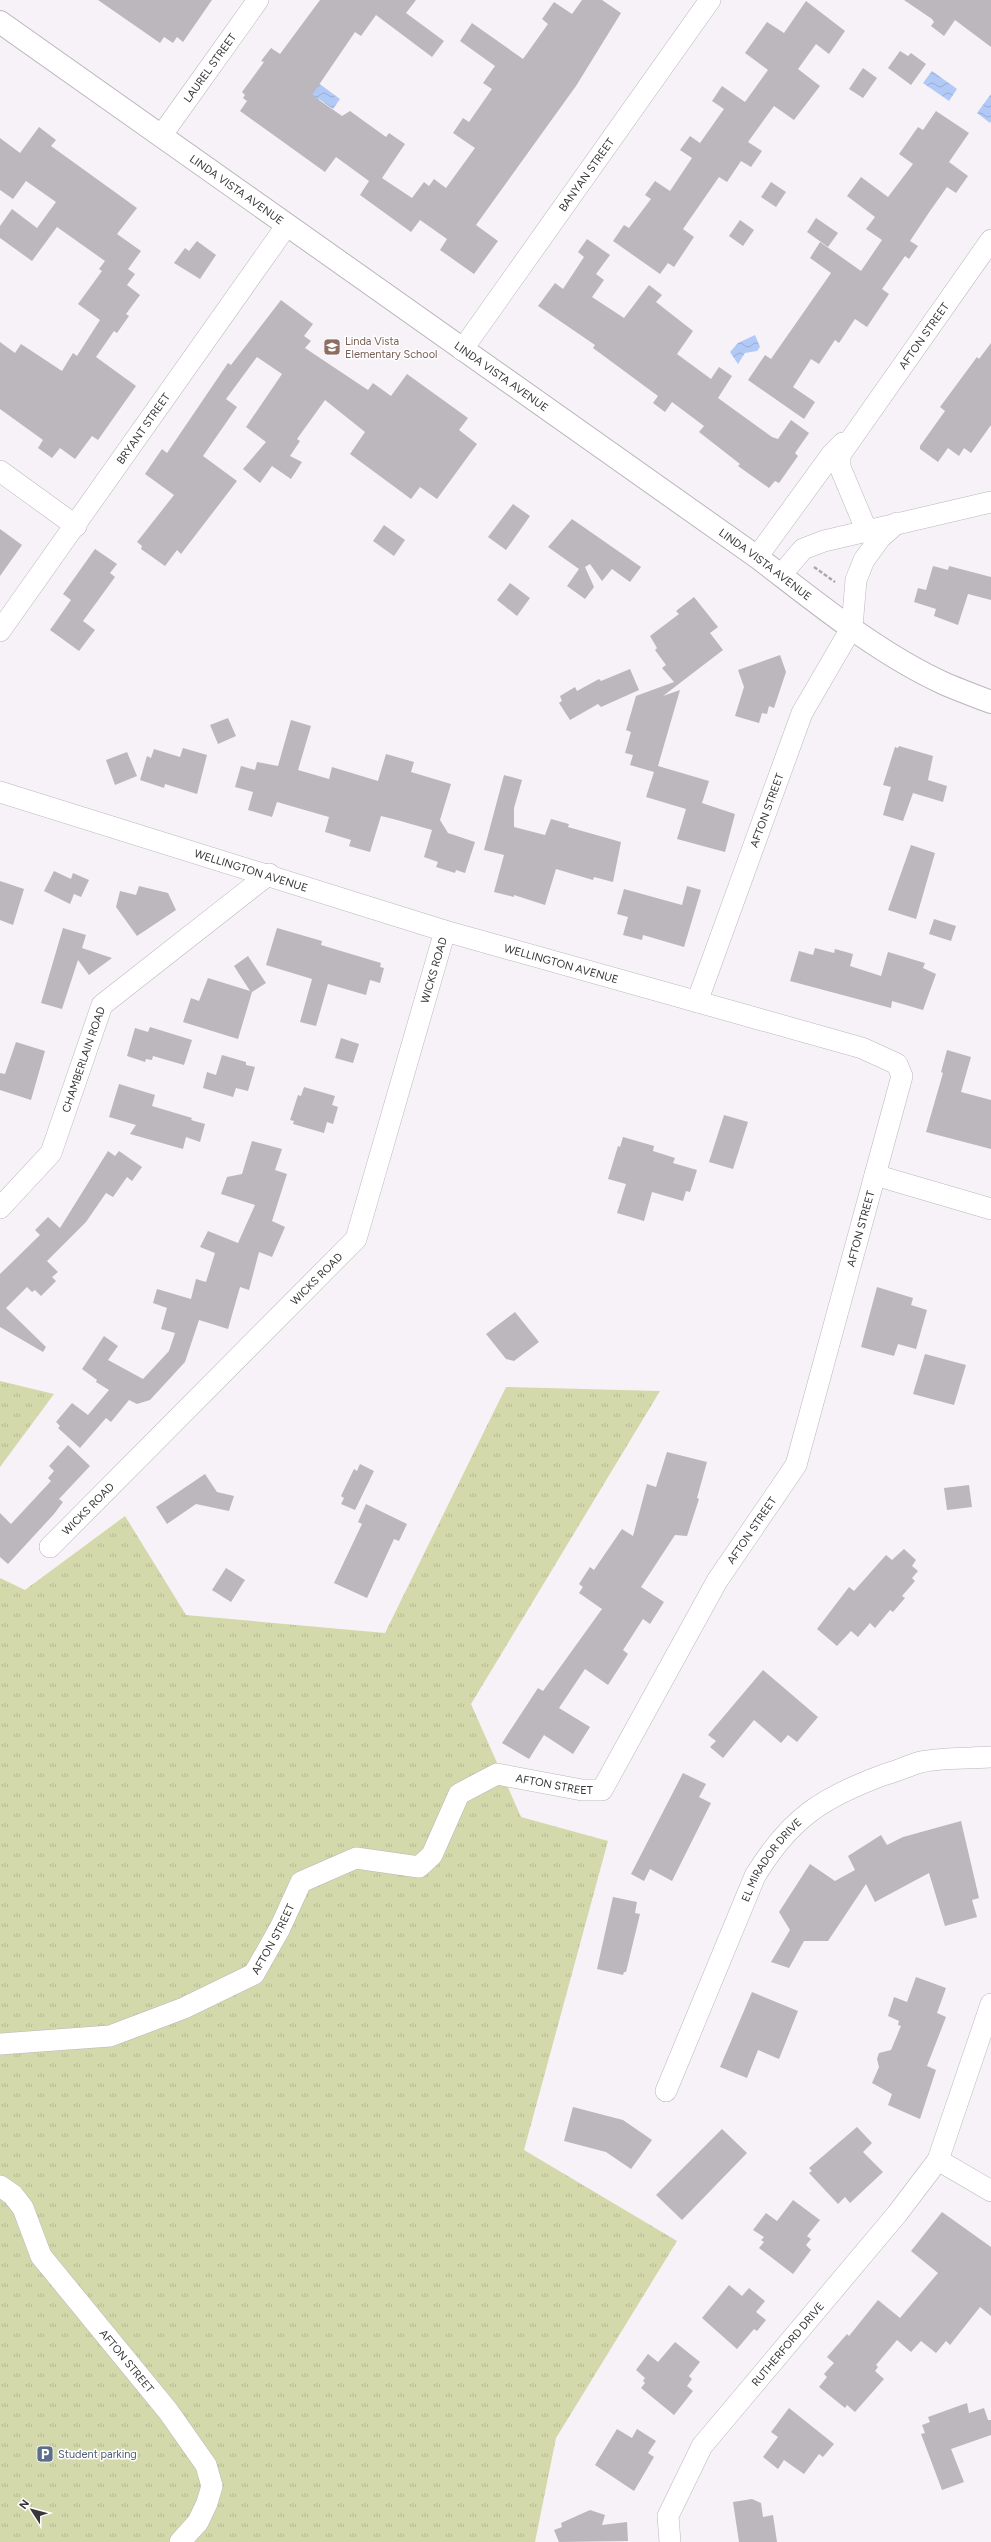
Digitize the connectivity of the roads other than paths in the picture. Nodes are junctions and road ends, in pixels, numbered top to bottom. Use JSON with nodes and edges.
{"nodes":[{"id":1,"x":258,"y":0,"type":"edge"},
{"id":2,"x":710,"y":0,"type":"edge"},
{"id":3,"x":0,"y":22,"type":"edge"},
{"id":4,"x":161,"y":136,"type":"junction"},
{"id":5,"x":287,"y":225,"type":"junction"},
{"id":6,"x":991,"y":240,"type":"edge"},
{"id":7,"x":462,"y":350,"type":"junction"},
{"id":8,"x":856,"y":430,"type":"junction"},
{"id":9,"x":0,"y":471,"type":"edge"},
{"id":10,"x":991,"y":502,"type":"edge"},
{"id":11,"x":897,"y":523,"type":"junction"},
{"id":12,"x":76,"y":526,"type":"junction"},
{"id":13,"x":866,"y":530,"type":"junction"},
{"id":14,"x":757,"y":557,"type":"junction"},
{"id":15,"x":781,"y":575,"type":"junction"},
{"id":16,"x":852,"y":627,"type":"junction"},
{"id":17,"x":0,"y":631,"type":"edge"},
{"id":18,"x":991,"y":702,"type":"edge"},
{"id":19,"x":0,"y":792,"type":"edge"},
{"id":20,"x":269,"y":874,"type":"junction"},
{"id":21,"x":445,"y":930,"type":"junction"},
{"id":22,"x":697,"y":1002,"type":"junction"},
{"id":23,"x":875,"y":1175,"type":"junction"},
{"id":24,"x":0,"y":1208,"type":"edge"},
{"id":25,"x":991,"y":1209,"type":"edge"},
{"id":26,"x":50,"y":1547,"type":"dead end"},
{"id":27,"x":991,"y":1757,"type":"edge"},
{"id":28,"x":991,"y":2004,"type":"edge"},
{"id":29,"x":0,"y":2044,"type":"edge"},
{"id":30,"x":666,"y":2091,"type":"dead end"},
{"id":31,"x":938,"y":2160,"type":"junction"},
{"id":32,"x":0,"y":2186,"type":"edge"},
{"id":33,"x":991,"y":2191,"type":"edge"},
{"id":34,"x":180,"y":2542,"type":"edge"},
{"id":35,"x":670,"y":2542,"type":"edge"}],
"edges":[{"from":1,"to":4,"type":"street","name":"LAUREL STREET"},
{"from":2,"to":7,"type":"street","name":"BANYAN STREET"},
{"from":3,"to":4,"type":"main road","name":"LINDA VISTA AVENUE"},
{"from":4,"to":5,"type":"main road","name":"LINDA VISTA AVENUE"},
{"from":5,"to":7,"type":"main road","name":"LINDA VISTA AVENUE"},
{"from":5,"to":12,"type":"street","name":"BRYANT STREET"},
{"from":6,"to":8,"type":"street","name":"AFTON STREET"},
{"from":7,"to":14,"type":"main road","name":"LINDA VISTA AVENUE"},
{"from":8,"to":13,"type":"street","name":"AFTON STREET"},
{"from":8,"to":14,"type":"street","name":"AFTON STREET"},
{"from":9,"to":12,"type":"street"},
{"from":10,"to":11,"type":"street"},
{"from":11,"to":13,"type":"street"},
{"from":11,"to":16,"type":"street"},
{"from":12,"to":17,"type":"street","name":"BRYANT STREET"},
{"from":13,"to":15,"type":"street"},
{"from":14,"to":15,"type":"main road","name":"LINDA VISTA AVENUE"},
{"from":15,"to":16,"type":"main road","name":"LINDA VISTA AVENUE"},
{"from":16,"to":18,"type":"main road","name":"LINDA VISTA AVENUE"},
{"from":16,"to":22,"type":"street","name":"AFTON STREET"},
{"from":19,"to":20,"type":"street","name":"WELLINGTON AVENUE"},
{"from":20,"to":21,"type":"street","name":"WELLINGTON AVENUE"},
{"from":20,"to":24,"type":"street","name":"CHAMBERLAIN ROAD"},
{"from":21,"to":22,"type":"street","name":"WELLINGTON AVENUE"},
{"from":21,"to":26,"type":"street","name":"WICKS ROAD"},
{"from":22,"to":23,"type":"street","name":"WELLINGTON AVENUE"},
{"from":23,"to":25,"type":"street"},
{"from":23,"to":29,"type":"street","name":"AFTON STREET"},
{"from":27,"to":30,"type":"street","name":"EL MIRADOR DRIVE"},
{"from":28,"to":31,"type":"street","name":"RUTHERFORD DRIVE"},
{"from":31,"to":33,"type":"street"},
{"from":31,"to":35,"type":"street","name":"RUTHERFORD DRIVE"},
{"from":32,"to":34,"type":"street","name":"AFTON STREET"}]}
